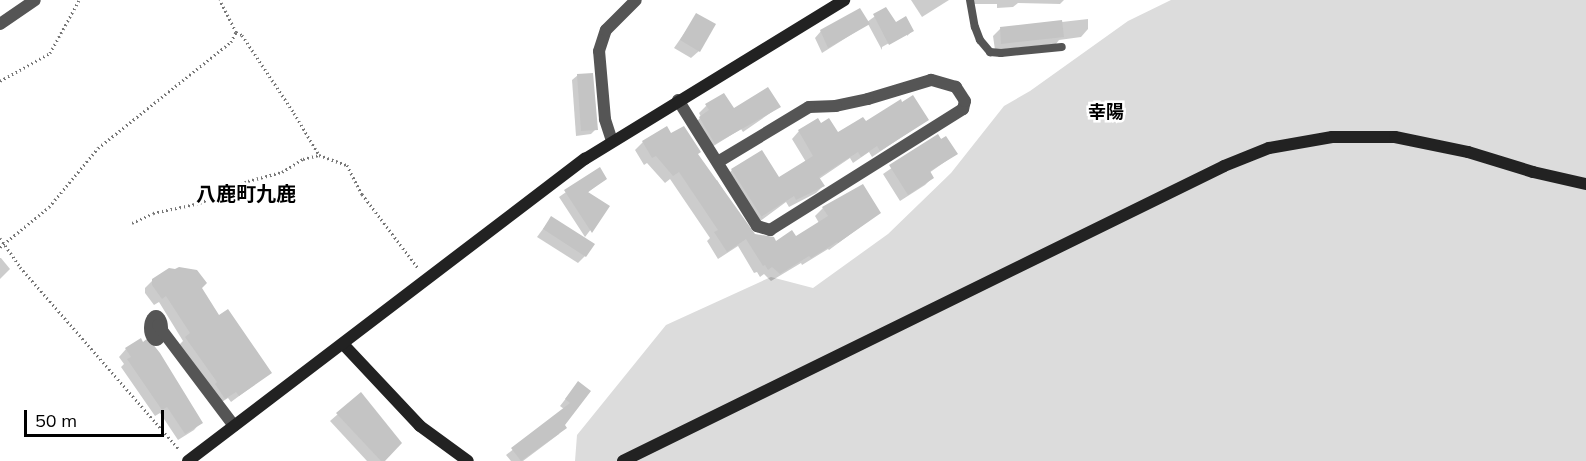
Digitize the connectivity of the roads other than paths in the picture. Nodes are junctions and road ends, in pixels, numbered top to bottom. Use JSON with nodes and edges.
{"nodes":[{"id":1,"x":35,"y":0,"type":"edge"},
{"id":2,"x":636,"y":0,"type":"edge"},
{"id":3,"x":844,"y":0,"type":"edge"},
{"id":4,"x":970,"y":0,"type":"edge"},
{"id":5,"x":0,"y":24,"type":"edge"},
{"id":6,"x":1062,"y":47,"type":"dead end"},
{"id":7,"x":678,"y":100,"type":"junction"},
{"id":8,"x":612,"y":141,"type":"junction"},
{"id":9,"x":718,"y":162,"type":"junction"},
{"id":10,"x":1586,"y":184,"type":"edge"},
{"id":11,"x":158,"y":325,"type":"dead end"},
{"id":12,"x":343,"y":344,"type":"junction"},
{"id":13,"x":234,"y":426,"type":"junction"},
{"id":14,"x":188,"y":461,"type":"edge"},
{"id":15,"x":468,"y":461,"type":"edge"},
{"id":16,"x":623,"y":461,"type":"edge"}],
"edges":[{"from":1,"to":5,"type":"street"},
{"from":2,"to":8,"type":"street"},
{"from":3,"to":7,"type":"street"},
{"from":4,"to":6,"type":"lane"},
{"from":7,"to":8,"type":"street"},
{"from":7,"to":9,"type":"street"},
{"from":8,"to":12,"type":"street"},
{"from":9,"to":9,"type":"street"},
{"from":10,"to":16,"type":"street"},
{"from":11,"to":13,"type":"street"},
{"from":12,"to":13,"type":"street"},
{"from":12,"to":15,"type":"street"},
{"from":13,"to":14,"type":"street"}]}
